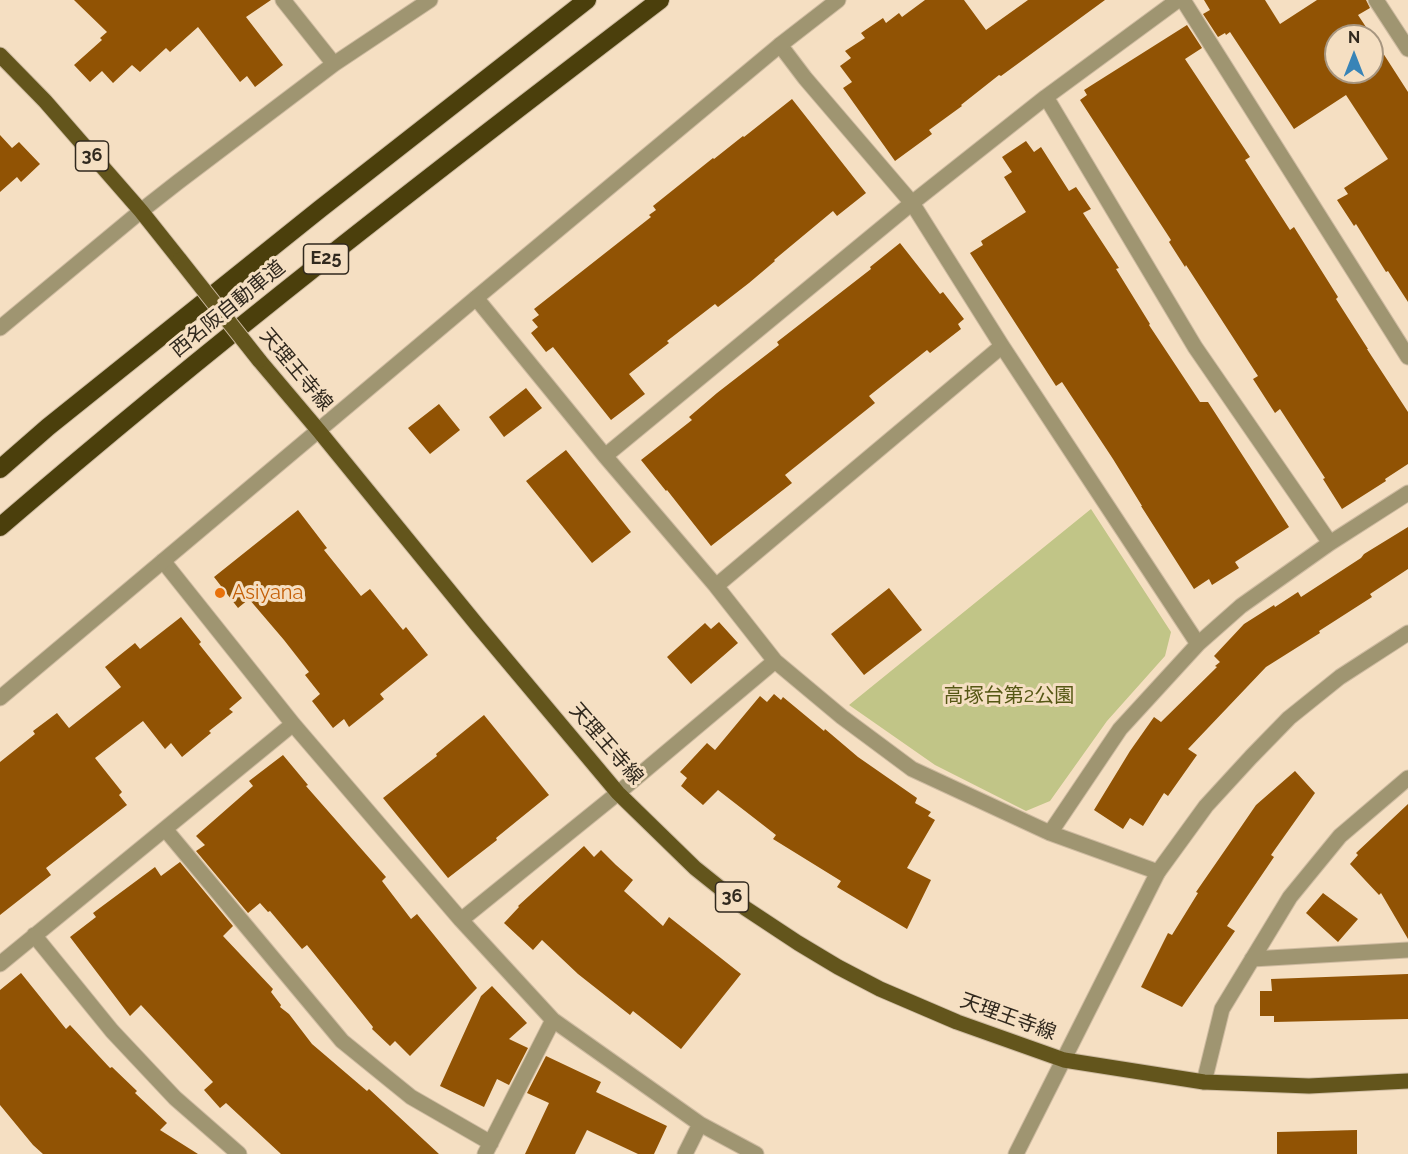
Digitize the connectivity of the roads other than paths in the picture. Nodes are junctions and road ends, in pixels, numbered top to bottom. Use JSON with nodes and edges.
{"nodes":[{"id":1,"x":283,"y":0,"type":"edge"},
{"id":2,"x":430,"y":0,"type":"edge"},
{"id":3,"x":587,"y":0,"type":"edge"},
{"id":4,"x":660,"y":0,"type":"edge"},
{"id":5,"x":838,"y":0,"type":"edge"},
{"id":6,"x":1178,"y":0,"type":"edge"},
{"id":7,"x":1183,"y":0,"type":"edge"},
{"id":8,"x":1376,"y":0,"type":"edge"},
{"id":9,"x":780,"y":45,"type":"junction"},
{"id":10,"x":1408,"y":50,"type":"edge"},
{"id":11,"x":0,"y":56,"type":"edge"},
{"id":12,"x":334,"y":64,"type":"junction"},
{"id":13,"x":1046,"y":97,"type":"junction"},
{"id":14,"x":912,"y":203,"type":"junction"},
{"id":15,"x":141,"y":211,"type":"junction"},
{"id":16,"x":476,"y":298,"type":"junction"},
{"id":17,"x":0,"y":328,"type":"edge"},
{"id":18,"x":1002,"y":346,"type":"junction"},
{"id":19,"x":1408,"y":357,"type":"edge"},
{"id":20,"x":319,"y":430,"type":"junction"},
{"id":21,"x":605,"y":456,"type":"junction"},
{"id":22,"x":0,"y":469,"type":"edge"},
{"id":23,"x":1408,"y":493,"type":"edge"},
{"id":24,"x":0,"y":527,"type":"edge"},
{"id":25,"x":1329,"y":543,"type":"junction"},
{"id":26,"x":163,"y":561,"type":"junction"},
{"id":27,"x":716,"y":586,"type":"junction"},
{"id":28,"x":1408,"y":633,"type":"edge"},
{"id":29,"x":1198,"y":645,"type":"junction"},
{"id":30,"x":775,"y":661,"type":"junction"},
{"id":31,"x":0,"y":698,"type":"edge"},
{"id":32,"x":293,"y":724,"type":"junction"},
{"id":33,"x":1408,"y":778,"type":"edge"},
{"id":34,"x":618,"y":793,"type":"junction"},
{"id":35,"x":165,"y":828,"type":"junction"},
{"id":36,"x":1050,"y":833,"type":"junction"},
{"id":37,"x":1158,"y":872,"type":"junction"},
{"id":38,"x":461,"y":920,"type":"junction"},
{"id":39,"x":34,"y":935,"type":"junction"},
{"id":40,"x":1408,"y":950,"type":"edge"},
{"id":41,"x":1252,"y":959,"type":"junction"},
{"id":42,"x":0,"y":964,"type":"edge"},
{"id":43,"x":553,"y":1020,"type":"junction"},
{"id":44,"x":1064,"y":1060,"type":"junction"},
{"id":45,"x":1408,"y":1081,"type":"edge"},
{"id":46,"x":1204,"y":1082,"type":"junction"},
{"id":47,"x":700,"y":1124,"type":"junction"},
{"id":48,"x":488,"y":1149,"type":"edge"},
{"id":49,"x":239,"y":1154,"type":"edge"},
{"id":50,"x":685,"y":1154,"type":"edge"},
{"id":51,"x":756,"y":1154,"type":"edge"},
{"id":52,"x":1016,"y":1154,"type":"edge"}],
"edges":[{"from":1,"to":12,"type":"street"},
{"from":2,"to":12,"type":"street"},
{"from":3,"to":22,"type":"highway","name":"西名阪自動車道","number":"E25"},
{"from":4,"to":24,"type":"highway","name":"西名阪自動車道","number":"E25"},
{"from":5,"to":9,"type":"street"},
{"from":6,"to":13,"type":"street"},
{"from":7,"to":19,"type":"street"},
{"from":8,"to":10,"type":"street"},
{"from":9,"to":14,"type":"street"},
{"from":9,"to":16,"type":"street"},
{"from":11,"to":15,"type":"main road","name":"天理王寺線","number":"36"},
{"from":12,"to":15,"type":"street"},
{"from":13,"to":14,"type":"street"},
{"from":13,"to":25,"type":"street"},
{"from":14,"to":18,"type":"street"},
{"from":14,"to":21,"type":"street"},
{"from":15,"to":17,"type":"street"},
{"from":15,"to":20,"type":"main road","name":"天理王寺線","number":"36","bridge":true},
{"from":16,"to":20,"type":"street"},
{"from":16,"to":21,"type":"street"},
{"from":18,"to":27,"type":"street"},
{"from":18,"to":29,"type":"street"},
{"from":20,"to":26,"type":"street"},
{"from":20,"to":34,"type":"main road","name":"天理王寺線","number":"36"},
{"from":21,"to":27,"type":"street"},
{"from":23,"to":25,"type":"street"},
{"from":25,"to":29,"type":"street"},
{"from":26,"to":31,"type":"street"},
{"from":26,"to":32,"type":"street"},
{"from":27,"to":30,"type":"street"},
{"from":28,"to":37,"type":"street"},
{"from":29,"to":36,"type":"street"},
{"from":30,"to":34,"type":"street"},
{"from":30,"to":36,"type":"street"},
{"from":32,"to":35,"type":"street"},
{"from":32,"to":38,"type":"street"},
{"from":33,"to":41,"type":"street"},
{"from":34,"to":38,"type":"street"},
{"from":34,"to":44,"type":"main road","name":"天理王寺線","number":"36"},
{"from":35,"to":39,"type":"street"},
{"from":35,"to":48,"type":"street"},
{"from":36,"to":37,"type":"street"},
{"from":37,"to":44,"type":"street"},
{"from":38,"to":43,"type":"street"},
{"from":39,"to":42,"type":"street"},
{"from":39,"to":49,"type":"street"},
{"from":40,"to":41,"type":"street"},
{"from":41,"to":46,"type":"street"},
{"from":43,"to":47,"type":"street"},
{"from":43,"to":48,"type":"street"},
{"from":44,"to":46,"type":"main road","name":"天理王寺線","number":"36"},
{"from":44,"to":52,"type":"street"},
{"from":45,"to":46,"type":"main road","name":"天理王寺線","number":"36"},
{"from":47,"to":50,"type":"street"},
{"from":47,"to":51,"type":"street"}]}
